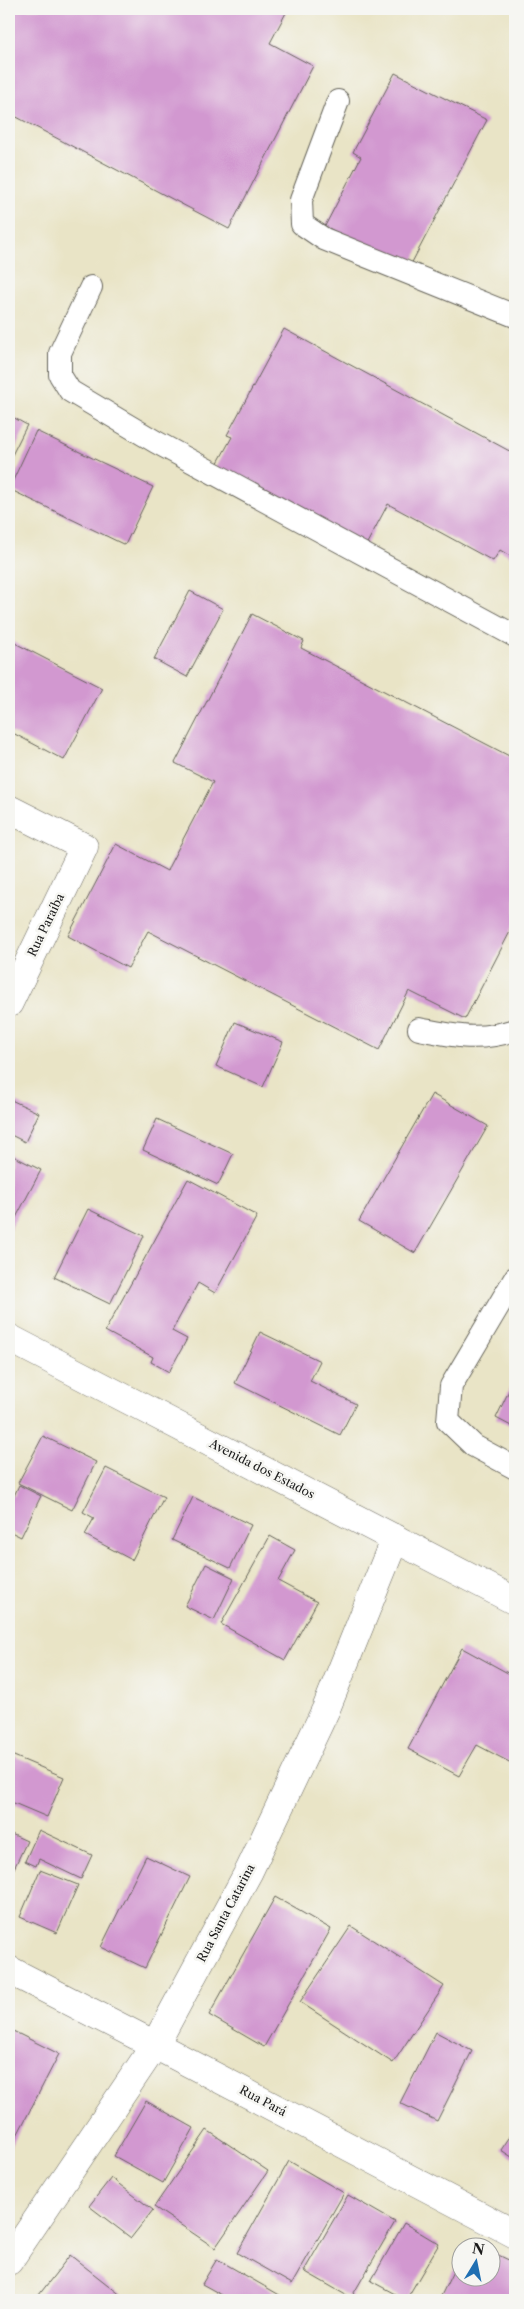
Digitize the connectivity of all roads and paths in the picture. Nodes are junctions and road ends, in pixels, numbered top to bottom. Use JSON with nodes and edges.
{"nodes":[{"id":1,"x":338,"y":101,"type":"dead end"},
{"id":2,"x":90,"y":287,"type":"dead end"},
{"id":3,"x":515,"y":316,"type":"edge"},
{"id":4,"x":515,"y":636,"type":"edge"},
{"id":5,"x":9,"y":809,"type":"edge"},
{"id":6,"x":9,"y":1003,"type":"edge"},
{"id":7,"x":419,"y":1029,"type":"dead end"},
{"id":8,"x":515,"y":1030,"type":"edge"},
{"id":9,"x":515,"y":1278,"type":"edge"},
{"id":10,"x":9,"y":1338,"type":"edge"},
{"id":11,"x":515,"y":1468,"type":"edge"},
{"id":12,"x":395,"y":1538,"type":"junction"},
{"id":13,"x":515,"y":1601,"type":"edge"},
{"id":14,"x":9,"y":1970,"type":"edge"},
{"id":15,"x":155,"y":2045,"type":"junction"},
{"id":16,"x":515,"y":2234,"type":"edge"},
{"id":17,"x":9,"y":2261,"type":"edge"}],
"edges":[{"from":1,"to":3,"type":"lane"},
{"from":2,"to":4,"type":"lane"},
{"from":5,"to":6,"type":"street","name":"Rua Paraíba"},
{"from":7,"to":8,"type":"lane"},
{"from":9,"to":11,"type":"lane"},
{"from":10,"to":12,"type":"street","name":"Avenida dos Estados"},
{"from":12,"to":13,"type":"street","name":"Avenida dos Estados"},
{"from":12,"to":15,"type":"street","name":"Rua Santa Catarina"},
{"from":14,"to":15,"type":"street","name":"Rua Pará"},
{"from":15,"to":16,"type":"street","name":"Rua Pará"},
{"from":15,"to":17,"type":"street","name":"Rua Santa Catarina"}]}
